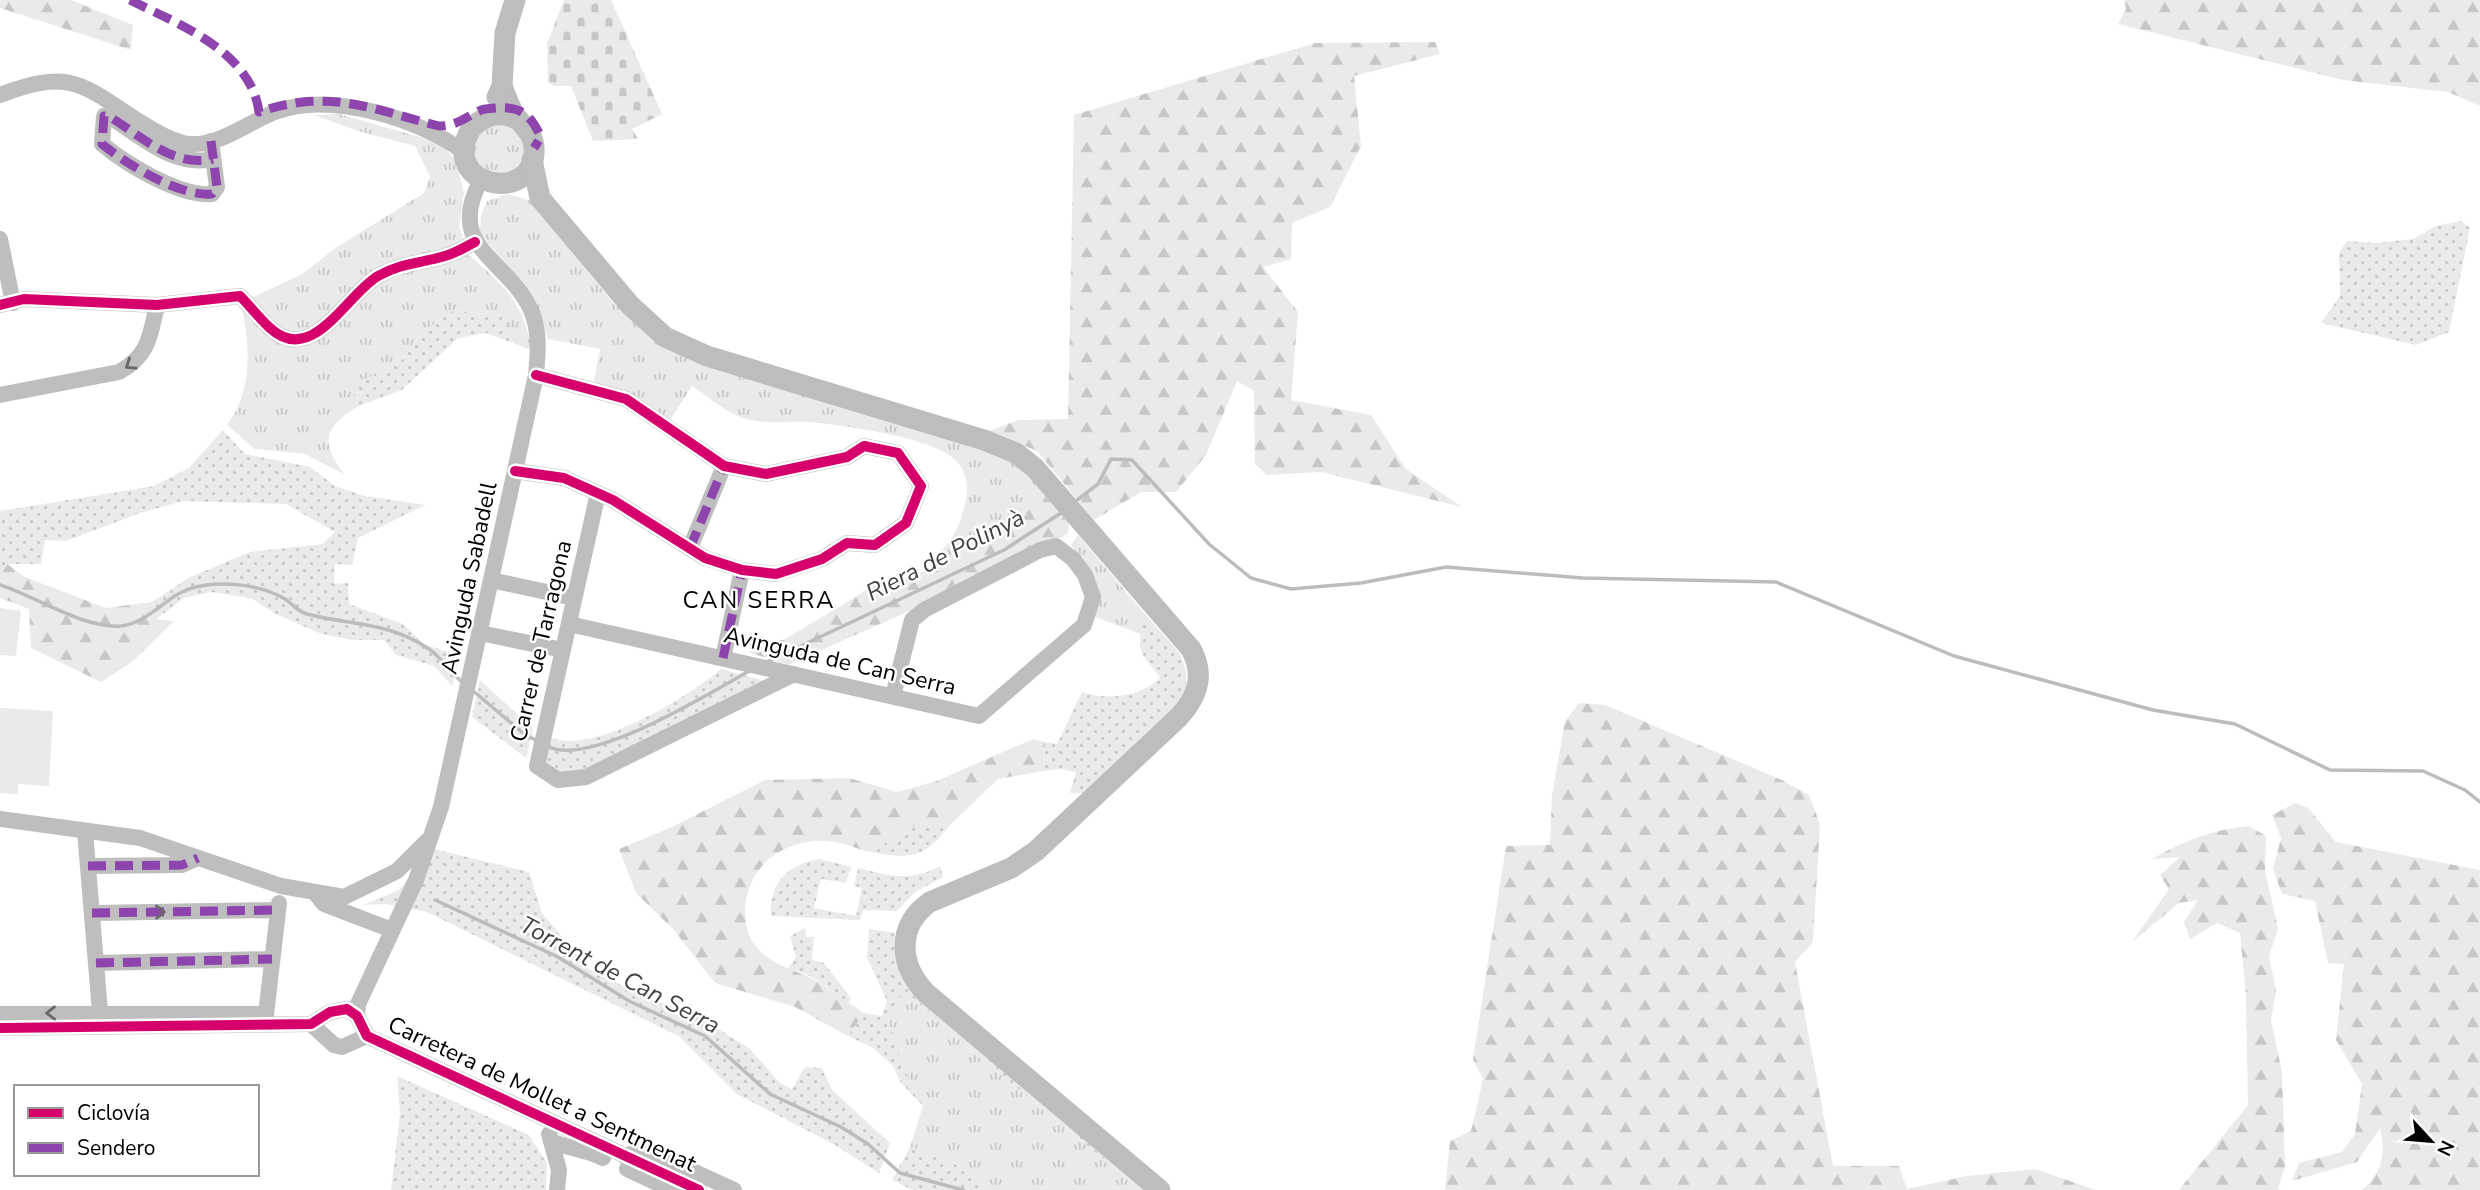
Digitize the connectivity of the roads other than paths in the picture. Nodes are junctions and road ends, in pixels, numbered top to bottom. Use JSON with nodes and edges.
{"nodes":[{"id":1,"x":515,"y":0,"type":"edge"},
{"id":2,"x":502,"y":86,"type":"junction"},
{"id":3,"x":0,"y":95,"type":"edge"},
{"id":4,"x":519,"y":120,"type":"junction"},
{"id":5,"x":479,"y":122,"type":"junction"},
{"id":6,"x":433,"y":131,"type":"junction"},
{"id":7,"x":211,"y":141,"type":"junction"},
{"id":8,"x":464,"y":152,"type":"junction"},
{"id":9,"x":213,"y":159,"type":"junction"},
{"id":10,"x":533,"y":160,"type":"junction"},
{"id":11,"x":481,"y":180,"type":"junction"},
{"id":12,"x":508,"y":183,"type":"junction"},
{"id":13,"x":540,"y":198,"type":"junction"},
{"id":14,"x":0,"y":239,"type":"edge"},
{"id":15,"x":475,"y":242,"type":"junction"},
{"id":16,"x":6,"y":304,"type":"edge"},
{"id":17,"x":157,"y":305,"type":"junction"},
{"id":18,"x":536,"y":375,"type":"junction"},
{"id":19,"x":0,"y":395,"type":"edge"},
{"id":20,"x":724,"y":466,"type":"junction"},
{"id":21,"x":515,"y":471,"type":"junction"},
{"id":22,"x":598,"y":493,"type":"junction"},
{"id":23,"x":690,"y":548,"type":"junction"},
{"id":24,"x":742,"y":570,"type":"junction"},
{"id":25,"x":491,"y":580,"type":"junction"},
{"id":26,"x":574,"y":598,"type":"junction"},
{"id":27,"x":569,"y":624,"type":"junction"},
{"id":28,"x":480,"y":633,"type":"junction"},
{"id":29,"x":563,"y":650,"type":"junction"},
{"id":30,"x":723,"y":658,"type":"junction"},
{"id":31,"x":794,"y":674,"type":"junction"},
{"id":32,"x":893,"y":696,"type":"junction"},
{"id":33,"x":0,"y":819,"type":"edge"},
{"id":34,"x":85,"y":831,"type":"junction"},
{"id":35,"x":430,"y":838,"type":"junction"},
{"id":36,"x":198,"y":858,"type":"junction"},
{"id":37,"x":88,"y":866,"type":"junction"},
{"id":38,"x":281,"y":886,"type":"junction"},
{"id":39,"x":315,"y":892,"type":"junction"},
{"id":40,"x":278,"y":910,"type":"junction"},
{"id":41,"x":92,"y":913,"type":"junction"},
{"id":42,"x":392,"y":930,"type":"junction"},
{"id":43,"x":272,"y":959,"type":"junction"},
{"id":44,"x":96,"y":963,"type":"junction"},
{"id":45,"x":100,"y":1012,"type":"junction"},
{"id":46,"x":0,"y":1014,"type":"edge"},
{"id":47,"x":265,"y":1020,"type":"junction"},
{"id":48,"x":358,"y":1022,"type":"junction"},
{"id":49,"x":319,"y":1025,"type":"junction"},
{"id":50,"x":0,"y":1028,"type":"edge"},
{"id":51,"x":545,"y":1119,"type":"junction"},
{"id":52,"x":582,"y":1136,"type":"junction"},
{"id":53,"x":551,"y":1141,"type":"junction"},
{"id":54,"x":572,"y":1150,"type":"junction"},
{"id":55,"x":624,"y":1156,"type":"junction"},
{"id":56,"x":559,"y":1170,"type":"junction"},
{"id":57,"x":557,"y":1190,"type":"edge"},
{"id":58,"x":672,"y":1190,"type":"edge"},
{"id":59,"x":699,"y":1190,"type":"edge"},
{"id":60,"x":734,"y":1190,"type":"edge"},
{"id":61,"x":1160,"y":1190,"type":"edge"}],
"edges":[{"from":1,"to":2,"type":"main road"},
{"from":2,"to":4,"type":"main road"},
{"from":2,"to":5,"type":"main road"},
{"from":3,"to":7,"type":"street"},
{"from":4,"to":5,"type":"main road"},
{"from":4,"to":10,"type":"main road"},
{"from":5,"to":6,"type":"street"},
{"from":5,"to":8,"type":"main road"},
{"from":6,"to":7,"type":"street"},
{"from":6,"to":8,"type":"street"},
{"from":7,"to":9,"type":"street"},
{"from":8,"to":11,"type":"main road"},
{"from":9,"to":9,"type":"street"},
{"from":10,"to":12,"type":"main road"},
{"from":10,"to":13,"type":"main road"},
{"from":11,"to":12,"type":"main road"},
{"from":11,"to":15,"type":"street"},
{"from":12,"to":13,"type":"main road"},
{"from":13,"to":61,"type":"main road"},
{"from":14,"to":16,"type":"street"},
{"from":15,"to":17,"type":"street"},
{"from":15,"to":18,"type":"street","name":"Avinguda Sabadell"},
{"from":16,"to":17,"type":"street"},
{"from":17,"to":19,"type":"street","one_way":true},
{"from":18,"to":20,"type":"street"},
{"from":18,"to":21,"type":"street","name":"Avinguda Sabadell"},
{"from":20,"to":23,"type":"street"},
{"from":20,"to":24,"type":"street"},
{"from":21,"to":22,"type":"street"},
{"from":21,"to":25,"type":"street","name":"Avinguda Sabadell"},
{"from":22,"to":23,"type":"street"},
{"from":22,"to":26,"type":"street","name":"Carrer de Tarragona"},
{"from":23,"to":24,"type":"street"},
{"from":24,"to":30,"type":"street"},
{"from":25,"to":26,"type":"street"},
{"from":25,"to":28,"type":"street","name":"Avinguda Sabadell"},
{"from":26,"to":27,"type":"street","name":"Carrer de Tarragona"},
{"from":27,"to":29,"type":"street","name":"Carrer de Tarragona"},
{"from":27,"to":30,"type":"street","name":"Avinguda de Can Serra"},
{"from":28,"to":29,"type":"street"},
{"from":28,"to":35,"type":"street","name":"Avinguda Sabadell"},
{"from":29,"to":31,"type":"street","name":"Carrer de Tarragona"},
{"from":30,"to":31,"type":"street","name":"Avinguda de Can Serra"},
{"from":31,"to":32,"type":"street","name":"Avinguda de Can Serra"},
{"from":32,"to":32,"type":"street","name":"Avinguda de Can Serra"},
{"from":33,"to":34,"type":"street","name":"Avinguda Sabadell"},
{"from":34,"to":36,"type":"street","name":"Avinguda Sabadell"},
{"from":34,"to":37,"type":"street"},
{"from":35,"to":39,"type":"street","name":"Avinguda Sabadell"},
{"from":35,"to":42,"type":"street"},
{"from":36,"to":37,"type":"street"},
{"from":36,"to":38,"type":"street","name":"Avinguda Sabadell"},
{"from":37,"to":41,"type":"street"},
{"from":38,"to":39,"type":"street","name":"Avinguda Sabadell"},
{"from":38,"to":40,"type":"street"},
{"from":39,"to":42,"type":"street"},
{"from":41,"to":40,"type":"street","one_way":true},
{"from":40,"to":43,"type":"street"},
{"from":41,"to":44,"type":"street"},
{"from":42,"to":48,"type":"street"},
{"from":43,"to":44,"type":"street"},
{"from":43,"to":47,"type":"street"},
{"from":44,"to":45,"type":"street"},
{"from":45,"to":46,"type":"street","name":"Carretera de Mollet a Sentmenat","one_way":true},
{"from":45,"to":47,"type":"street","name":"Carretera de Mollet a Sentmenat"},
{"from":47,"to":49,"type":"street","name":"Carretera de Mollet a Sentmenat"},
{"from":47,"to":50,"type":"street","name":"Carretera de Mollet a Sentmenat"},
{"from":48,"to":49,"type":"street","name":"Carretera de Mollet a Sentmenat"},
{"from":48,"to":49,"type":"street","name":"Carretera de Mollet a Sentmenat"},
{"from":48,"to":51,"type":"street","name":"Carretera de Mollet a Sentmenat"},
{"from":51,"to":52,"type":"street","name":"Carretera de Mollet a Sentmenat"},
{"from":51,"to":53,"type":"street"},
{"from":52,"to":54,"type":"street"},
{"from":52,"to":55,"type":"street","name":"Carretera de Mollet a Sentmenat"},
{"from":53,"to":54,"type":"street"},
{"from":53,"to":56,"type":"street"},
{"from":54,"to":56,"type":"street"},
{"from":54,"to":58,"type":"street"},
{"from":55,"to":59,"type":"street","name":"Carretera de Mollet a Sentmenat"},
{"from":55,"to":60,"type":"street"},
{"from":56,"to":57,"type":"street"}]}
